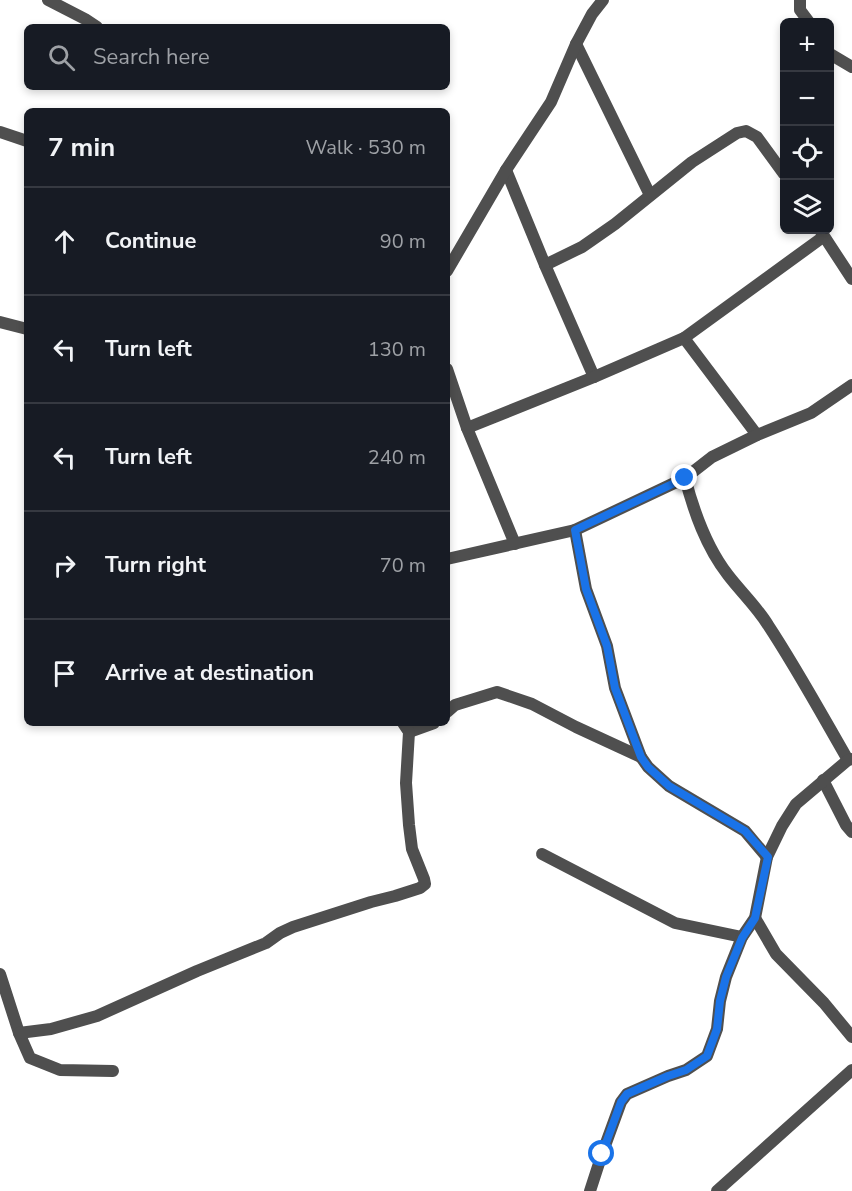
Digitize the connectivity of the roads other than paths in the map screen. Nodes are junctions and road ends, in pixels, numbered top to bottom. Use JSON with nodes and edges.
{"nodes":[{"id":1,"x":48,"y":0,"type":"edge"},
{"id":2,"x":603,"y":0,"type":"edge"},
{"id":3,"x":800,"y":0,"type":"edge"},
{"id":4,"x":805,"y":18,"type":"edge"},
{"id":5,"x":92,"y":24,"type":"edge"},
{"id":6,"x":576,"y":44,"type":"junction"},
{"id":7,"x":834,"y":56,"type":"edge"},
{"id":8,"x":852,"y":67,"type":"edge"},
{"id":9,"x":0,"y":132,"type":"edge"},
{"id":10,"x":24,"y":140,"type":"edge"},
{"id":11,"x":780,"y":169,"type":"edge"},
{"id":12,"x":506,"y":170,"type":"junction"},
{"id":13,"x":650,"y":195,"type":"junction"},
{"id":14,"x":821,"y":234,"type":"edge"},
{"id":15,"x":823,"y":234,"type":"edge"},
{"id":16,"x":545,"y":265,"type":"junction"},
{"id":17,"x":450,"y":266,"type":"edge"},
{"id":18,"x":852,"y":279,"type":"edge"},
{"id":19,"x":0,"y":322,"type":"edge"},
{"id":20,"x":24,"y":328,"type":"edge"},
{"id":21,"x":684,"y":338,"type":"junction"},
{"id":22,"x":594,"y":377,"type":"junction"},
{"id":23,"x":450,"y":378,"type":"edge"},
{"id":24,"x":852,"y":385,"type":"edge"},
{"id":25,"x":467,"y":428,"type":"junction"},
{"id":26,"x":757,"y":435,"type":"junction"},
{"id":27,"x":685,"y":478,"type":"junction"},
{"id":28,"x":575,"y":530,"type":"junction"},
{"id":29,"x":515,"y":544,"type":"junction"},
{"id":30,"x":450,"y":558,"type":"edge"},
{"id":31,"x":450,"y":709,"type":"edge"},
{"id":32,"x":406,"y":728,"type":"edge"},
{"id":33,"x":641,"y":757,"type":"junction"},
{"id":34,"x":850,"y":760,"type":"edge"},
{"id":35,"x":823,"y":780,"type":"junction"},
{"id":36,"x":852,"y":832,"type":"edge"},
{"id":37,"x":542,"y":854,"type":"dead end"},
{"id":38,"x":768,"y":857,"type":"junction"},
{"id":39,"x":755,"y":918,"type":"junction"},
{"id":40,"x":742,"y":938,"type":"junction"},
{"id":41,"x":0,"y":974,"type":"edge"},
{"id":42,"x":19,"y":1033,"type":"junction"},
{"id":43,"x":852,"y":1038,"type":"edge"},
{"id":44,"x":852,"y":1070,"type":"edge"},
{"id":45,"x":113,"y":1071,"type":"dead end"},
{"id":46,"x":591,"y":1191,"type":"edge"},
{"id":47,"x":717,"y":1191,"type":"edge"}],
"edges":[{"from":1,"to":5,"type":"street"},
{"from":2,"to":6,"type":"street"},
{"from":3,"to":4,"type":"street"},
{"from":6,"to":12,"type":"street"},
{"from":6,"to":13,"type":"street"},
{"from":7,"to":8,"type":"street"},
{"from":9,"to":10,"type":"street"},
{"from":11,"to":13,"type":"street"},
{"from":12,"to":16,"type":"street"},
{"from":12,"to":17,"type":"street"},
{"from":13,"to":16,"type":"street"},
{"from":14,"to":21,"type":"street"},
{"from":15,"to":18,"type":"street"},
{"from":16,"to":22,"type":"street"},
{"from":19,"to":20,"type":"street"},
{"from":21,"to":22,"type":"street"},
{"from":21,"to":26,"type":"street"},
{"from":22,"to":25,"type":"street"},
{"from":23,"to":25,"type":"street"},
{"from":24,"to":26,"type":"street"},
{"from":25,"to":29,"type":"street"},
{"from":26,"to":27,"type":"street"},
{"from":27,"to":28,"type":"street"},
{"from":27,"to":34,"type":"street"},
{"from":28,"to":29,"type":"street"},
{"from":28,"to":33,"type":"street"},
{"from":29,"to":30,"type":"street"},
{"from":31,"to":33,"type":"street"},
{"from":32,"to":42,"type":"street"},
{"from":33,"to":38,"type":"street"},
{"from":34,"to":35,"type":"street"},
{"from":35,"to":36,"type":"street"},
{"from":35,"to":38,"type":"street"},
{"from":37,"to":40,"type":"street"},
{"from":38,"to":39,"type":"street"},
{"from":39,"to":40,"type":"street"},
{"from":39,"to":43,"type":"street"},
{"from":40,"to":46,"type":"street"},
{"from":41,"to":42,"type":"street"},
{"from":42,"to":45,"type":"street"},
{"from":44,"to":47,"type":"street"}]}
